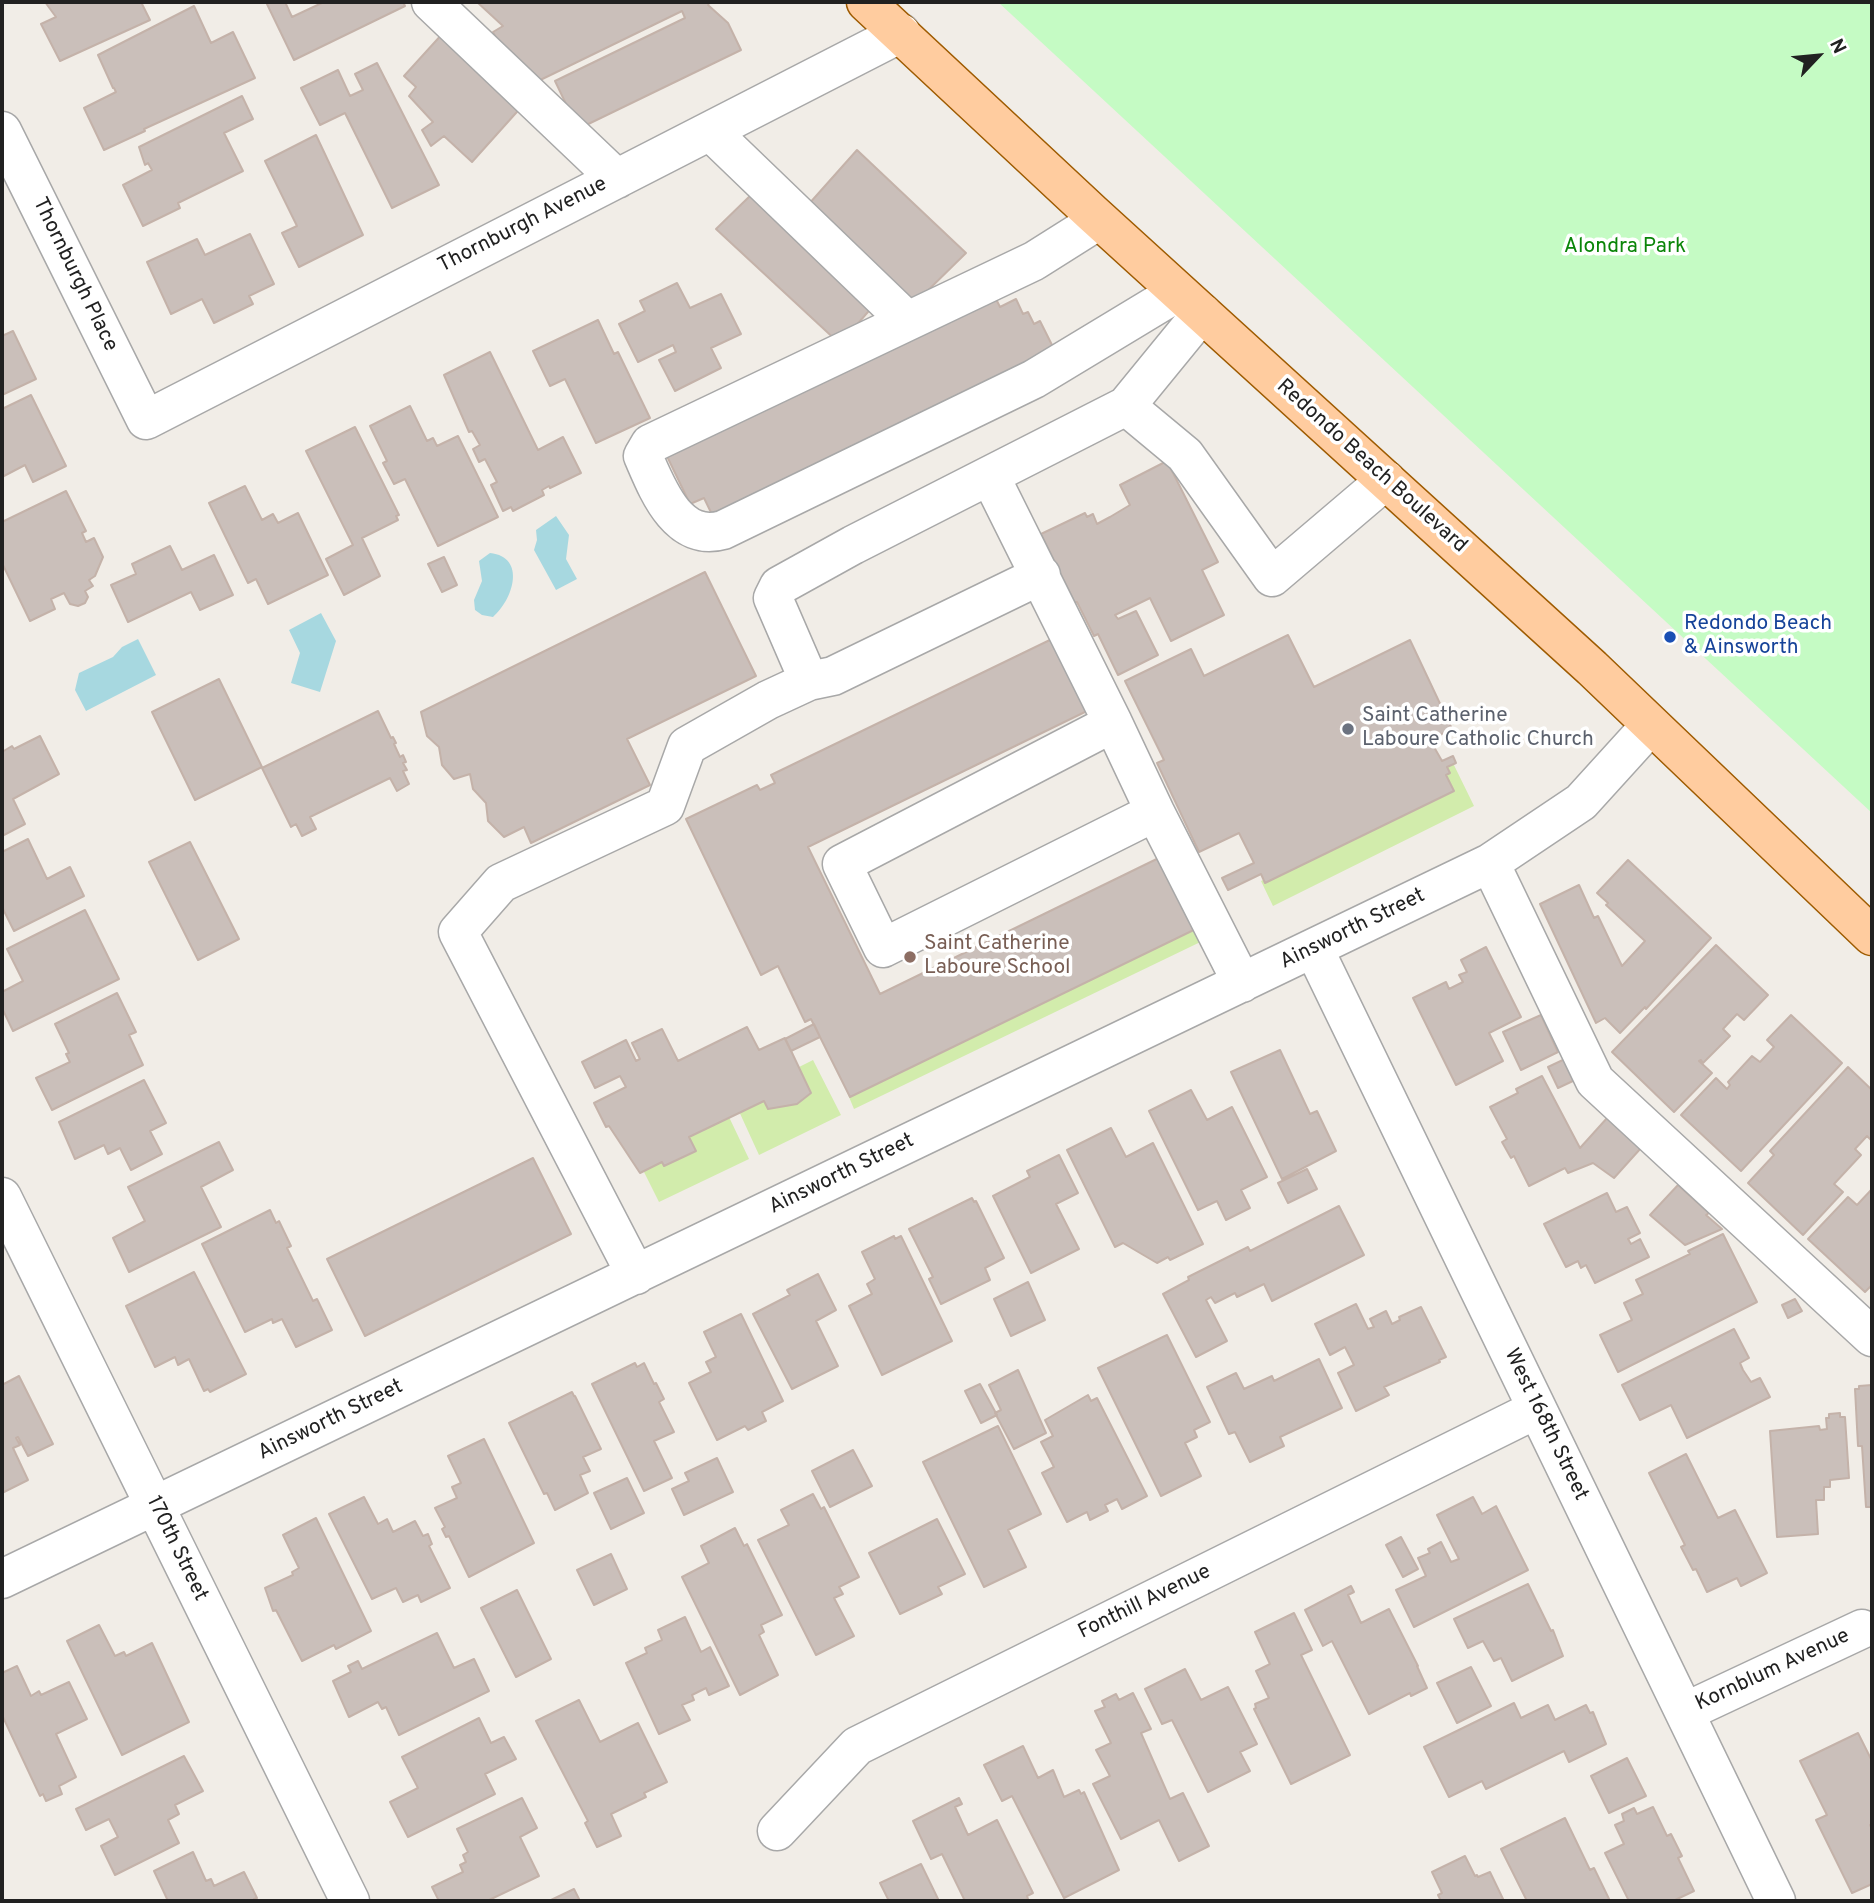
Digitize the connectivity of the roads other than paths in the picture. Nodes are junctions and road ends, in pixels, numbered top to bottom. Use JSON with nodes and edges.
{"nodes":[{"id":1,"x":431,"y":2,"type":"edge"},
{"id":2,"x":866,"y":2,"type":"edge"},
{"id":3,"x":901,"y":33,"type":"junction"},
{"id":4,"x":2,"y":131,"type":"edge"},
{"id":5,"x":710,"y":131,"type":"junction"},
{"id":6,"x":617,"y":179,"type":"junction"},
{"id":7,"x":1100,"y":220,"type":"junction"},
{"id":8,"x":1190,"y":302,"type":"junction"},
{"id":9,"x":898,"y":312,"type":"dead end"},
{"id":10,"x":1126,"y":407,"type":"junction"},
{"id":11,"x":146,"y":420,"type":"joint"},
{"id":12,"x":990,"y":476,"type":"junction"},
{"id":13,"x":1386,"y":480,"type":"junction"},
{"id":14,"x":1041,"y":575,"type":"junction"},
{"id":15,"x":809,"y":681,"type":"junction"},
{"id":16,"x":1113,"y":723,"type":"junction"},
{"id":17,"x":1650,"y":726,"type":"junction"},
{"id":18,"x":1155,"y":812,"type":"junction"},
{"id":19,"x":1490,"y":863,"type":"junction"},
{"id":20,"x":1872,"y":936,"type":"edge"},
{"id":21,"x":1314,"y":949,"type":"junction"},
{"id":22,"x":1242,"y":983,"type":"junction"},
{"id":23,"x":2,"y":1197,"type":"edge"},
{"id":24,"x":636,"y":1275,"type":"junction"},
{"id":25,"x":1872,"y":1338,"type":"edge"},
{"id":26,"x":1537,"y":1409,"type":"junction"},
{"id":27,"x":155,"y":1506,"type":"junction"},
{"id":28,"x":2,"y":1579,"type":"edge"},
{"id":29,"x":1862,"y":1629,"type":"dead end"},
{"id":30,"x":1685,"y":1712,"type":"junction"},
{"id":31,"x":777,"y":1831,"type":"dead end"},
{"id":32,"x":351,"y":1901,"type":"edge"},
{"id":33,"x":1776,"y":1901,"type":"edge"}],
"edges":[{"from":1,"to":6,"type":"street"},
{"from":2,"to":3,"type":"main road","name":"Redondo Beach Boulevard"},
{"from":3,"to":5,"type":"street","name":"Thornburgh Avenue"},
{"from":3,"to":7,"type":"main road","name":"Redondo Beach Boulevard"},
{"from":4,"to":11,"type":"street","name":"Thornburgh Place"},
{"from":5,"to":6,"type":"street","name":"Thornburgh Avenue"},
{"from":5,"to":9,"type":"street"},
{"from":6,"to":11,"type":"street","name":"Thornburgh Avenue"},
{"from":7,"to":8,"type":"main road","name":"Redondo Beach Boulevard"},
{"from":7,"to":8,"type":"street"},
{"from":8,"to":10,"type":"street"},
{"from":8,"to":13,"type":"main road","name":"Redondo Beach Boulevard"},
{"from":10,"to":12,"type":"street"},
{"from":10,"to":13,"type":"street"},
{"from":12,"to":14,"type":"street"},
{"from":12,"to":15,"type":"street"},
{"from":13,"to":17,"type":"main road","name":"Redondo Beach Boulevard"},
{"from":14,"to":15,"type":"street"},
{"from":14,"to":16,"type":"street"},
{"from":15,"to":24,"type":"street"},
{"from":16,"to":18,"type":"street"},
{"from":16,"to":18,"type":"street"},
{"from":17,"to":19,"type":"street","name":"Ainsworth Street"},
{"from":17,"to":20,"type":"main road","name":"Redondo Beach Boulevard"},
{"from":18,"to":22,"type":"street"},
{"from":19,"to":21,"type":"street","name":"Ainsworth Street"},
{"from":19,"to":25,"type":"street"},
{"from":21,"to":22,"type":"street","name":"Ainsworth Street"},
{"from":21,"to":26,"type":"street","name":"West 168th Street"},
{"from":22,"to":24,"type":"street","name":"Ainsworth Street"},
{"from":23,"to":27,"type":"street","name":"170th Street"},
{"from":24,"to":27,"type":"street","name":"Ainsworth Street"},
{"from":26,"to":30,"type":"street","name":"West 168th Street"},
{"from":26,"to":31,"type":"street","name":"Fonthill Avenue"},
{"from":27,"to":28,"type":"street","name":"Ainsworth Street"},
{"from":27,"to":32,"type":"street","name":"170th Street"},
{"from":29,"to":30,"type":"street","name":"Kornblum Avenue"},
{"from":30,"to":33,"type":"street","name":"West 168th Street"}]}
